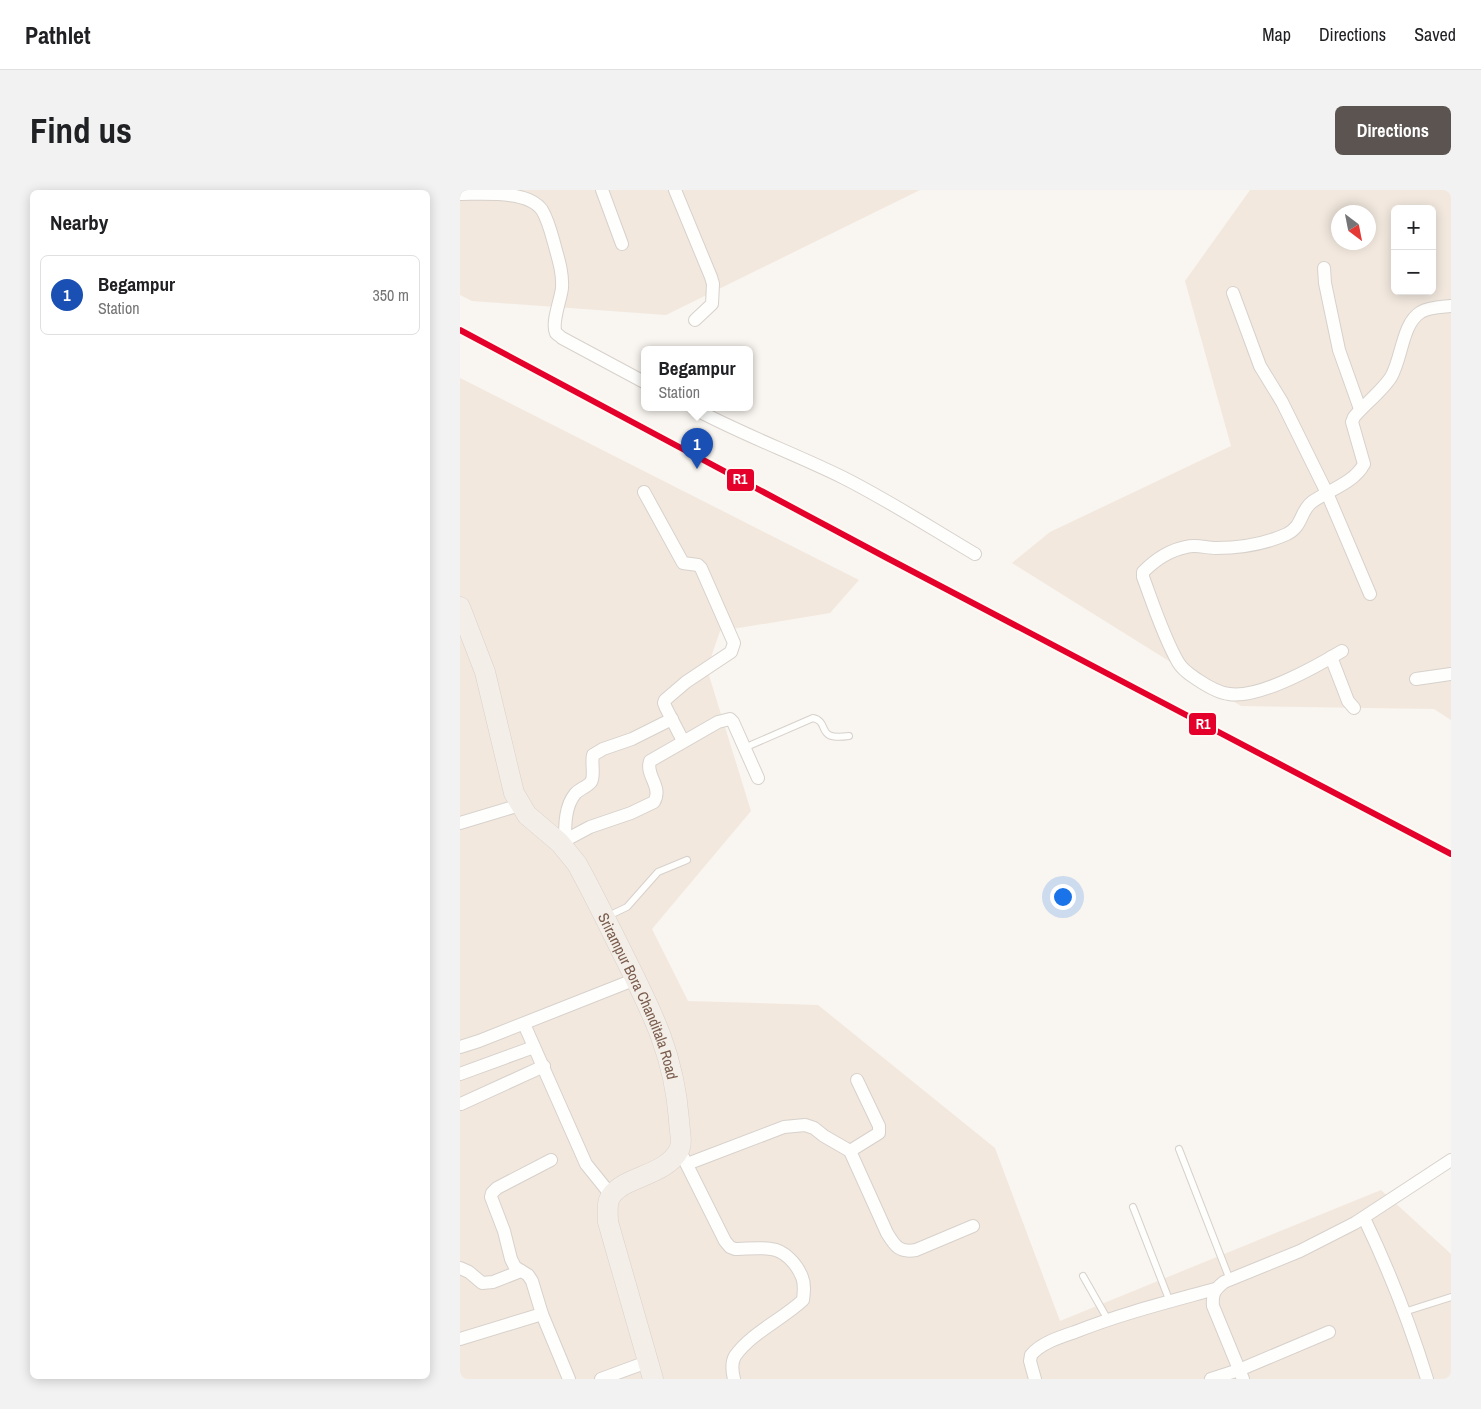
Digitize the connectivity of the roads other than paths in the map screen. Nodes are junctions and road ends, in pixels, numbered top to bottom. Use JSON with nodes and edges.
{"nodes":[{"id":1,"x":602,"y":190,"type":"edge"},
{"id":2,"x":675,"y":190,"type":"edge"},
{"id":3,"x":460,"y":194,"type":"edge"},
{"id":4,"x":622,"y":244,"type":"dead end"},
{"id":5,"x":1324,"y":268,"type":"dead end"},
{"id":6,"x":1232,"y":293,"type":"dead end"},
{"id":7,"x":1451,"y":306,"type":"edge"},
{"id":8,"x":695,"y":320,"type":"dead end"},
{"id":9,"x":641,"y":380,"type":"edge"},
{"id":10,"x":1360,"y":410,"type":"junction"},
{"id":11,"x":698,"y":411,"type":"edge"},
{"id":12,"x":644,"y":492,"type":"dead end"},
{"id":13,"x":1327,"y":493,"type":"junction"},
{"id":14,"x":975,"y":554,"type":"dead end"},
{"id":15,"x":1370,"y":594,"type":"dead end"},
{"id":16,"x":460,"y":607,"type":"edge"},
{"id":17,"x":1451,"y":674,"type":"edge"},
{"id":18,"x":1416,"y":679,"type":"dead end"},
{"id":19,"x":1354,"y":708,"type":"dead end"},
{"id":20,"x":672,"y":720,"type":"junction"},
{"id":21,"x":849,"y":736,"type":"dead end"},
{"id":22,"x":683,"y":741,"type":"junction"},
{"id":23,"x":744,"y":748,"type":"junction"},
{"id":24,"x":758,"y":778,"type":"dead end"},
{"id":25,"x":520,"y":805,"type":"junction"},
{"id":26,"x":460,"y":823,"type":"edge"},
{"id":27,"x":562,"y":841,"type":"junction"},
{"id":28,"x":687,"y":860,"type":"dead end"},
{"id":29,"x":605,"y":918,"type":"junction"},
{"id":30,"x":636,"y":979,"type":"junction"},
{"id":31,"x":524,"y":1024,"type":"junction"},
{"id":32,"x":534,"y":1046,"type":"junction"},
{"id":33,"x":460,"y":1047,"type":"edge"},
{"id":34,"x":544,"y":1066,"type":"junction"},
{"id":35,"x":460,"y":1074,"type":"edge"},
{"id":36,"x":857,"y":1080,"type":"dead end"},
{"id":37,"x":461,"y":1104,"type":"edge"},
{"id":38,"x":1179,"y":1149,"type":"dead end"},
{"id":39,"x":850,"y":1151,"type":"junction"},
{"id":40,"x":683,"y":1157,"type":"junction"},
{"id":41,"x":551,"y":1160,"type":"dead end"},
{"id":42,"x":1451,"y":1160,"type":"edge"},
{"id":43,"x":611,"y":1195,"type":"junction"},
{"id":44,"x":1133,"y":1207,"type":"dead end"},
{"id":45,"x":1364,"y":1218,"type":"junction"},
{"id":46,"x":973,"y":1226,"type":"dead end"},
{"id":47,"x":460,"y":1268,"type":"edge"},
{"id":48,"x":521,"y":1270,"type":"junction"},
{"id":49,"x":1083,"y":1276,"type":"dead end"},
{"id":50,"x":1230,"y":1280,"type":"junction"},
{"id":51,"x":1215,"y":1289,"type":"junction"},
{"id":52,"x":1451,"y":1297,"type":"edge"},
{"id":53,"x":1170,"y":1302,"type":"junction"},
{"id":54,"x":1404,"y":1312,"type":"junction"},
{"id":55,"x":542,"y":1314,"type":"junction"},
{"id":56,"x":1108,"y":1320,"type":"junction"},
{"id":57,"x":1329,"y":1332,"type":"dead end"},
{"id":58,"x":460,"y":1340,"type":"edge"},
{"id":59,"x":650,"y":1370,"type":"edge"},
{"id":60,"x":1241,"y":1374,"type":"edge"},
{"id":61,"x":1425,"y":1378,"type":"edge"},
{"id":62,"x":569,"y":1379,"type":"edge"},
{"id":63,"x":601,"y":1379,"type":"edge"},
{"id":64,"x":734,"y":1379,"type":"edge"},
{"id":65,"x":1035,"y":1379,"type":"edge"},
{"id":66,"x":1211,"y":1379,"type":"edge"}],
"edges":[{"from":1,"to":4,"type":"street"},
{"from":2,"to":8,"type":"street"},
{"from":3,"to":9,"type":"street"},
{"from":5,"to":10,"type":"street"},
{"from":6,"to":13,"type":"street"},
{"from":7,"to":10,"type":"street"},
{"from":10,"to":13,"type":"street"},
{"from":11,"to":14,"type":"street"},
{"from":12,"to":20,"type":"street"},
{"from":13,"to":15,"type":"street"},
{"from":13,"to":19,"type":"street"},
{"from":16,"to":25,"type":"main road","name":"Srirampur Bora Chanditala Road"},
{"from":17,"to":18,"type":"street"},
{"from":20,"to":22,"type":"street"},
{"from":20,"to":27,"type":"street"},
{"from":21,"to":23,"type":"lane"},
{"from":22,"to":23,"type":"street"},
{"from":22,"to":27,"type":"street"},
{"from":23,"to":24,"type":"street"},
{"from":25,"to":26,"type":"street"},
{"from":25,"to":27,"type":"main road","name":"Srirampur Bora Chanditala Road"},
{"from":27,"to":29,"type":"main road","name":"Srirampur Bora Chanditala Road"},
{"from":28,"to":29,"type":"lane"},
{"from":29,"to":30,"type":"main road","name":"Srirampur Bora Chanditala Road"},
{"from":30,"to":31,"type":"street"},
{"from":30,"to":40,"type":"main road","name":"Srirampur Bora Chanditala Road"},
{"from":31,"to":32,"type":"street"},
{"from":31,"to":33,"type":"street"},
{"from":32,"to":34,"type":"street"},
{"from":32,"to":35,"type":"street"},
{"from":34,"to":37,"type":"street"},
{"from":34,"to":43,"type":"street"},
{"from":36,"to":39,"type":"street"},
{"from":38,"to":50,"type":"lane"},
{"from":39,"to":40,"type":"street"},
{"from":39,"to":46,"type":"street"},
{"from":40,"to":43,"type":"main road"},
{"from":40,"to":64,"type":"street"},
{"from":41,"to":48,"type":"street"},
{"from":42,"to":45,"type":"street"},
{"from":43,"to":59,"type":"main road"},
{"from":44,"to":53,"type":"lane"},
{"from":45,"to":50,"type":"street"},
{"from":45,"to":54,"type":"street"},
{"from":47,"to":48,"type":"street"},
{"from":48,"to":55,"type":"street"},
{"from":49,"to":56,"type":"lane"},
{"from":50,"to":51,"type":"street"},
{"from":51,"to":53,"type":"street"},
{"from":51,"to":60,"type":"street"},
{"from":52,"to":54,"type":"lane"},
{"from":53,"to":56,"type":"street"},
{"from":54,"to":61,"type":"street"},
{"from":55,"to":58,"type":"street"},
{"from":55,"to":62,"type":"street"},
{"from":56,"to":65,"type":"street"},
{"from":57,"to":60,"type":"street"},
{"from":59,"to":63,"type":"street"},
{"from":60,"to":66,"type":"street"}]}
